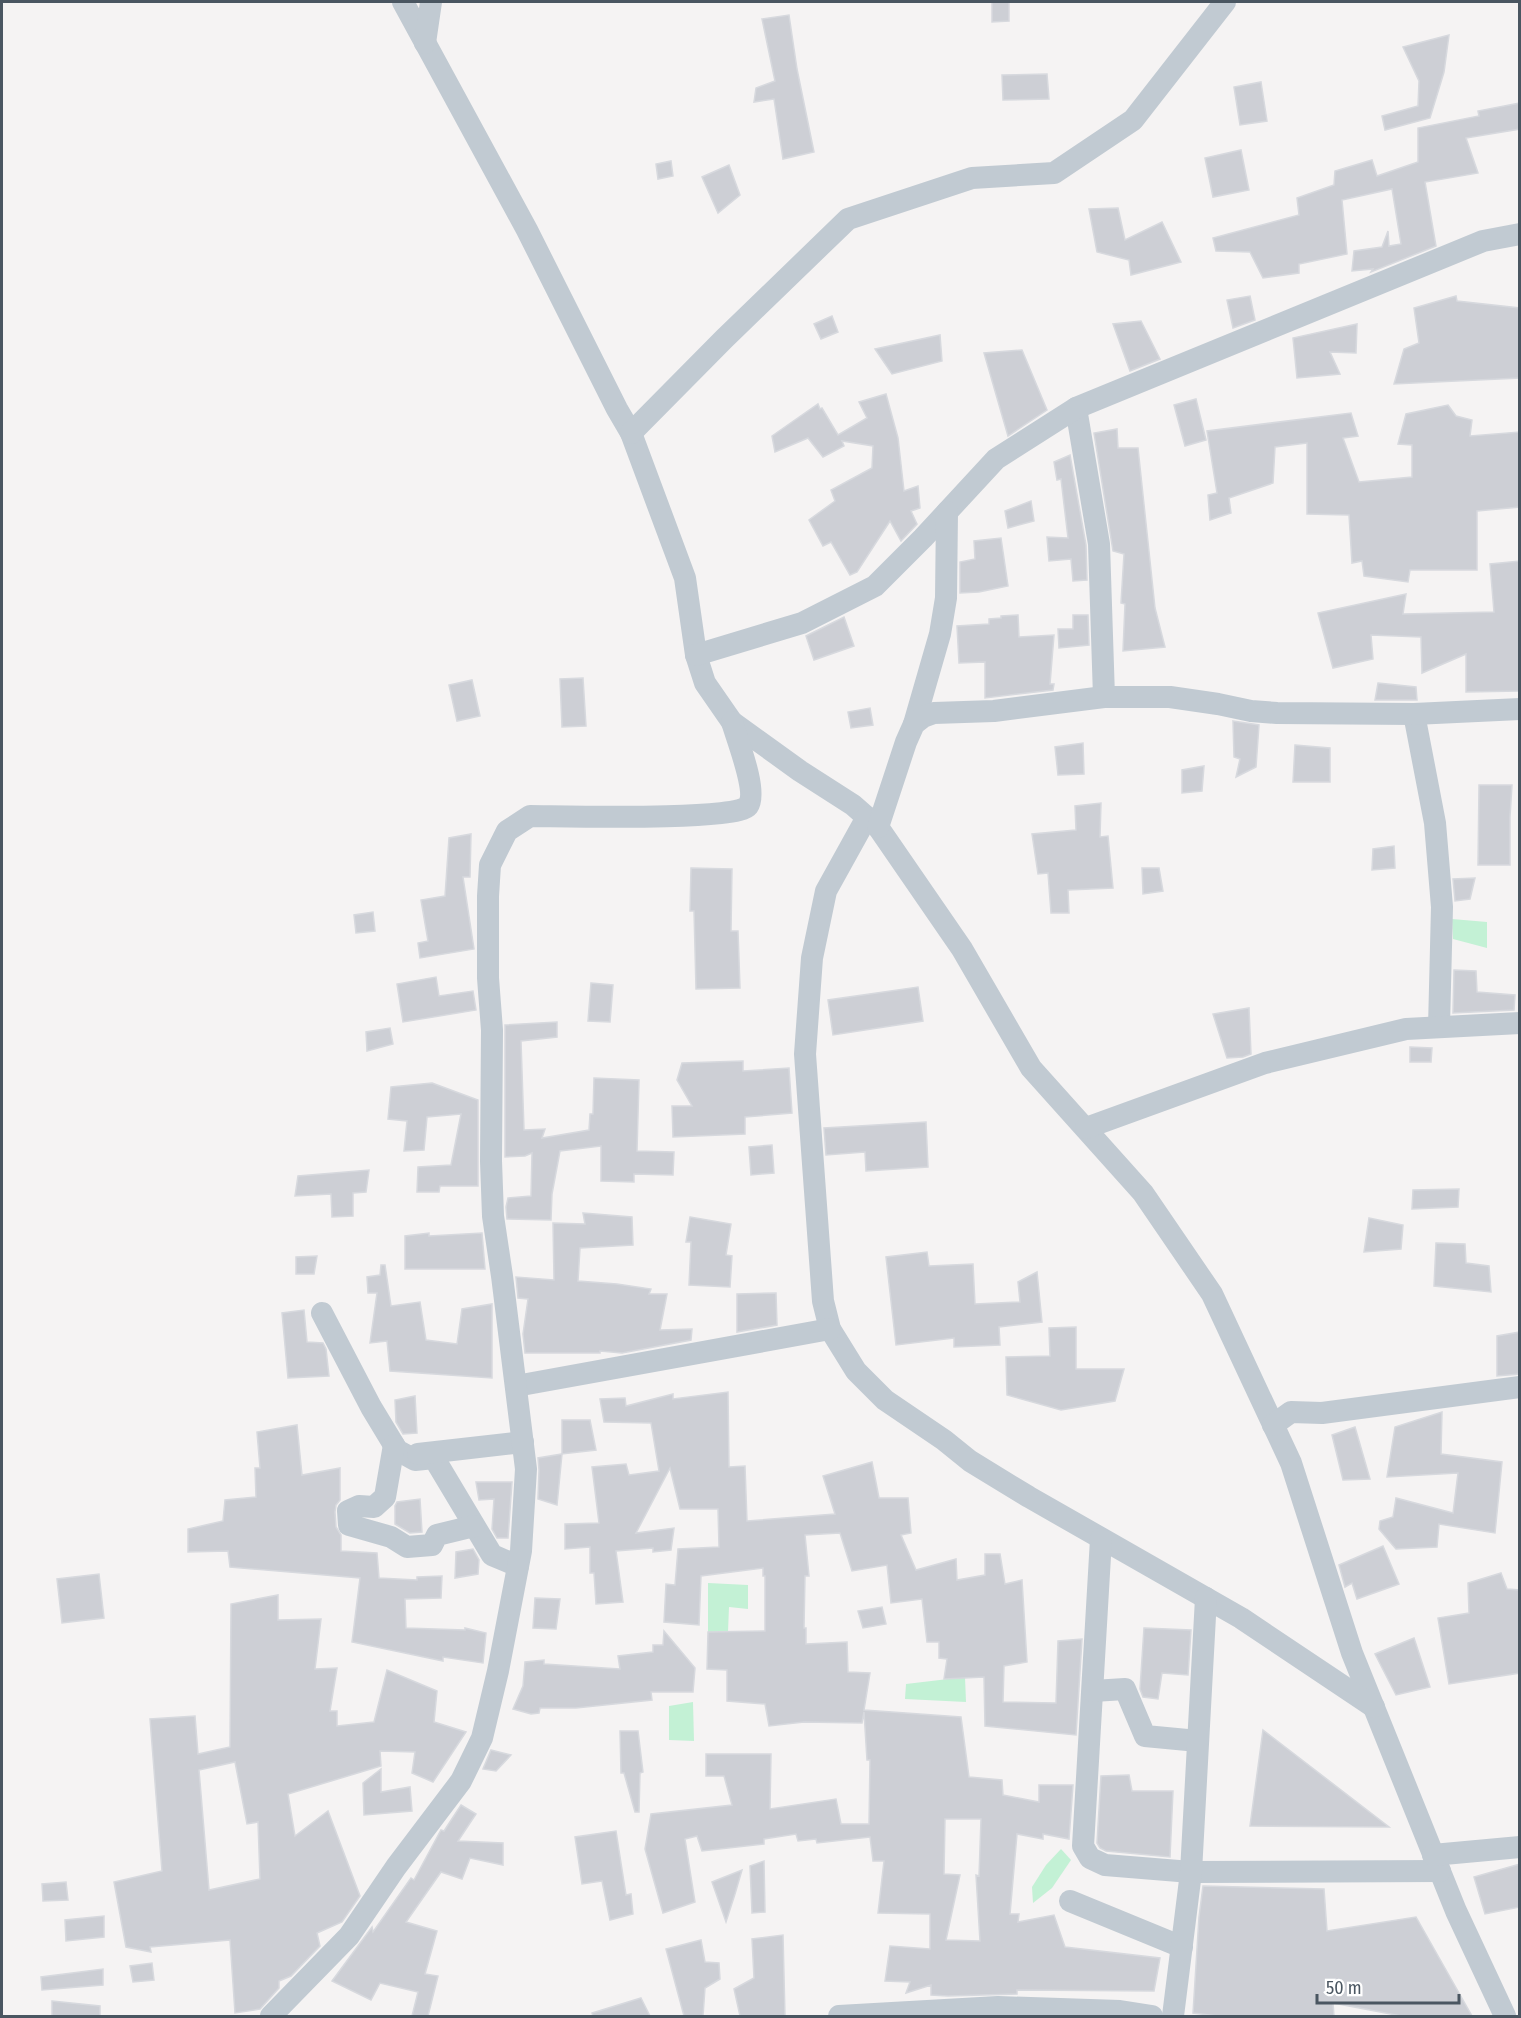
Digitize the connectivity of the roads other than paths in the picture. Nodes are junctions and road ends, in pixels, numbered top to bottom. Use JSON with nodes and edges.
{"nodes":[{"id":1,"x":403,"y":2,"type":"edge"},
{"id":2,"x":430,"y":2,"type":"edge"},
{"id":3,"x":1226,"y":2,"type":"edge"},
{"id":4,"x":425,"y":43,"type":"junction"},
{"id":5,"x":1520,"y":234,"type":"edge"},
{"id":6,"x":1076,"y":408,"type":"junction"},
{"id":7,"x":632,"y":433,"type":"junction"},
{"id":8,"x":947,"y":512,"type":"junction"},
{"id":9,"x":696,"y":655,"type":"junction"},
{"id":10,"x":1104,"y":697,"type":"junction"},
{"id":11,"x":1520,"y":709,"type":"edge"},
{"id":12,"x":1414,"y":714,"type":"junction"},
{"id":13,"x":732,"y":722,"type":"junction"},
{"id":14,"x":914,"y":724,"type":"junction"},
{"id":15,"x":873,"y":822,"type":"junction"},
{"id":16,"x":1520,"y":1023,"type":"edge"},
{"id":17,"x":1439,"y":1027,"type":"junction"},
{"id":18,"x":1086,"y":1128,"type":"junction"},
{"id":19,"x":322,"y":1313,"type":"dead end"},
{"id":20,"x":830,"y":1329,"type":"junction"},
{"id":21,"x":516,"y":1386,"type":"junction"},
{"id":22,"x":1520,"y":1387,"type":"edge"},
{"id":23,"x":1273,"y":1425,"type":"junction"},
{"id":24,"x":523,"y":1442,"type":"junction"},
{"id":25,"x":401,"y":1450,"type":"junction"},
{"id":26,"x":474,"y":1526,"type":"junction"},
{"id":27,"x":1101,"y":1539,"type":"junction"},
{"id":28,"x":518,"y":1566,"type":"junction"},
{"id":29,"x":1206,"y":1598,"type":"junction"},
{"id":30,"x":1093,"y":1691,"type":"junction"},
{"id":31,"x":1374,"y":1707,"type":"junction"},
{"id":32,"x":1198,"y":1741,"type":"junction"},
{"id":33,"x":1520,"y":1847,"type":"edge"},
{"id":34,"x":1437,"y":1863,"type":"junction"},
{"id":35,"x":1191,"y":1872,"type":"junction"},
{"id":36,"x":1070,"y":1901,"type":"dead end"},
{"id":37,"x":1182,"y":1947,"type":"junction"},
{"id":38,"x":271,"y":2016,"type":"edge"},
{"id":39,"x":839,"y":2016,"type":"edge"},
{"id":40,"x":1151,"y":2016,"type":"edge"},
{"id":41,"x":1173,"y":2016,"type":"edge"},
{"id":42,"x":1505,"y":2016,"type":"edge"}],
"edges":[{"from":1,"to":4,"type":"street"},
{"from":2,"to":4,"type":"street"},
{"from":3,"to":7,"type":"street"},
{"from":4,"to":7,"type":"street"},
{"from":5,"to":6,"type":"street"},
{"from":6,"to":8,"type":"street"},
{"from":6,"to":10,"type":"street"},
{"from":7,"to":9,"type":"street"},
{"from":8,"to":9,"type":"street"},
{"from":8,"to":14,"type":"street"},
{"from":9,"to":13,"type":"street"},
{"from":10,"to":12,"type":"street"},
{"from":10,"to":14,"type":"street"},
{"from":11,"to":12,"type":"street"},
{"from":12,"to":17,"type":"street"},
{"from":13,"to":15,"type":"street"},
{"from":13,"to":21,"type":"street"},
{"from":14,"to":15,"type":"street"},
{"from":15,"to":18,"type":"street"},
{"from":15,"to":20,"type":"street"},
{"from":16,"to":17,"type":"street"},
{"from":17,"to":18,"type":"street"},
{"from":18,"to":23,"type":"street"},
{"from":19,"to":25,"type":"street"},
{"from":20,"to":21,"type":"street"},
{"from":20,"to":27,"type":"street"},
{"from":21,"to":24,"type":"street"},
{"from":22,"to":23,"type":"street"},
{"from":23,"to":31,"type":"street"},
{"from":24,"to":25,"type":"street"},
{"from":24,"to":28,"type":"street"},
{"from":25,"to":26,"type":"street"},
{"from":25,"to":26,"type":"street"},
{"from":26,"to":28,"type":"street"},
{"from":27,"to":29,"type":"street"},
{"from":27,"to":30,"type":"street"},
{"from":28,"to":38,"type":"street"},
{"from":29,"to":31,"type":"street"},
{"from":29,"to":32,"type":"street"},
{"from":30,"to":32,"type":"street"},
{"from":30,"to":35,"type":"street"},
{"from":31,"to":34,"type":"street"},
{"from":32,"to":35,"type":"street"},
{"from":33,"to":34,"type":"street"},
{"from":34,"to":35,"type":"street"},
{"from":34,"to":42,"type":"street"},
{"from":35,"to":37,"type":"street"},
{"from":36,"to":37,"type":"street"},
{"from":37,"to":41,"type":"street"},
{"from":39,"to":40,"type":"street"}]}
